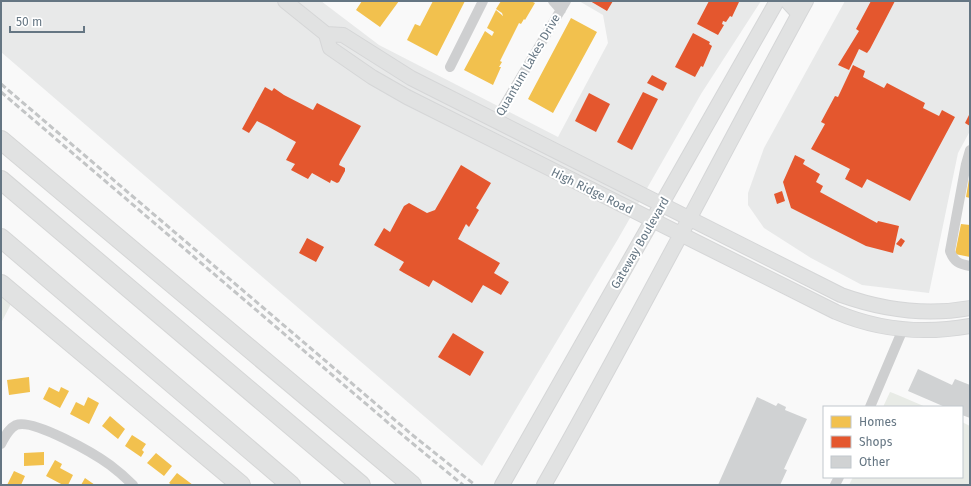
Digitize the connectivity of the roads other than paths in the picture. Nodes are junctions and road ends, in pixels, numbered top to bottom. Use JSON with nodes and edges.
{"nodes":[{"id":1,"x":285,"y":1,"type":"edge"},
{"id":2,"x":483,"y":1,"type":"edge"},
{"id":3,"x":553,"y":1,"type":"edge"},
{"id":4,"x":777,"y":1,"type":"edge"},
{"id":5,"x":787,"y":1,"type":"edge"},
{"id":6,"x":806,"y":1,"type":"edge"},
{"id":7,"x":563,"y":5,"type":"edge"},
{"id":8,"x":799,"y":14,"type":"junction"},
{"id":9,"x":326,"y":34,"type":"junction"},
{"id":10,"x":450,"y":67,"type":"dead end"},
{"id":11,"x":437,"y":91,"type":"junction"},
{"id":12,"x":427,"y":108,"type":"junction"},
{"id":13,"x":496,"y":121,"type":"junction"},
{"id":14,"x":1,"y":140,"type":"edge"},
{"id":15,"x":970,"y":150,"type":"edge"},
{"id":16,"x":1,"y":180,"type":"edge"},
{"id":17,"x":662,"y":204,"type":"junction"},
{"id":18,"x":689,"y":218,"type":"junction"},
{"id":19,"x":652,"y":220,"type":"junction"},
{"id":20,"x":680,"y":234,"type":"junction"},
{"id":21,"x":1,"y":238,"type":"edge"},
{"id":22,"x":970,"y":266,"type":"edge"},
{"id":23,"x":1,"y":284,"type":"edge"},
{"id":24,"x":970,"y":308,"type":"edge"},
{"id":25,"x":911,"y":311,"type":"junction"},
{"id":26,"x":970,"y":326,"type":"edge"},
{"id":27,"x":903,"y":329,"type":"junction"},
{"id":28,"x":870,"y":406,"type":"edge"},
{"id":29,"x":1,"y":444,"type":"edge"},
{"id":30,"x":134,"y":485,"type":"edge"},
{"id":31,"x":241,"y":485,"type":"edge"},
{"id":32,"x":292,"y":485,"type":"edge"},
{"id":33,"x":362,"y":485,"type":"edge"},
{"id":34,"x":412,"y":485,"type":"edge"},
{"id":35,"x":502,"y":485,"type":"edge"},
{"id":36,"x":544,"y":485,"type":"edge"}],
"edges":[{"from":1,"to":9,"type":"street","name":"High Ridge Road"},
{"from":2,"to":10,"type":"street"},
{"from":3,"to":7,"type":"street","name":"Quantum Lakes Drive"},
{"from":4,"to":17,"type":"street","name":"Gateway Boulevard"},
{"from":5,"to":8,"type":"street"},
{"from":6,"to":8,"type":"street"},
{"from":7,"to":13,"type":"street","name":"Quantum Lakes Drive"},
{"from":8,"to":18,"type":"street"},
{"from":9,"to":11,"type":"street","name":"High Ridge Road"},
{"from":9,"to":12,"type":"street","name":"High Ridge Road"},
{"from":11,"to":12,"type":"street"},
{"from":11,"to":13,"type":"street","name":"High Ridge Road"},
{"from":12,"to":19,"type":"street","name":"High Ridge Road"},
{"from":13,"to":17,"type":"street","name":"High Ridge Road"},
{"from":14,"to":34,"type":"highway"},
{"from":15,"to":22,"type":"street"},
{"from":16,"to":33,"type":"highway"},
{"from":17,"to":18,"type":"street","name":"High Ridge Road"},
{"from":17,"to":19,"type":"street","name":"Gateway Boulevard"},
{"from":18,"to":20,"type":"street"},
{"from":18,"to":25,"type":"street","name":"High Ridge Road"},
{"from":19,"to":20,"type":"street","name":"High Ridge Road"},
{"from":19,"to":35,"type":"street","name":"Gateway Boulevard"},
{"from":20,"to":27,"type":"street","name":"High Ridge Road"},
{"from":20,"to":36,"type":"street"},
{"from":21,"to":32,"type":"highway"},
{"from":23,"to":31,"type":"highway"},
{"from":24,"to":25,"type":"street","name":"High Ridge Road"},
{"from":25,"to":27,"type":"street"},
{"from":26,"to":27,"type":"street","name":"High Ridge Road"},
{"from":27,"to":28,"type":"street"},
{"from":29,"to":30,"type":"street"}]}
